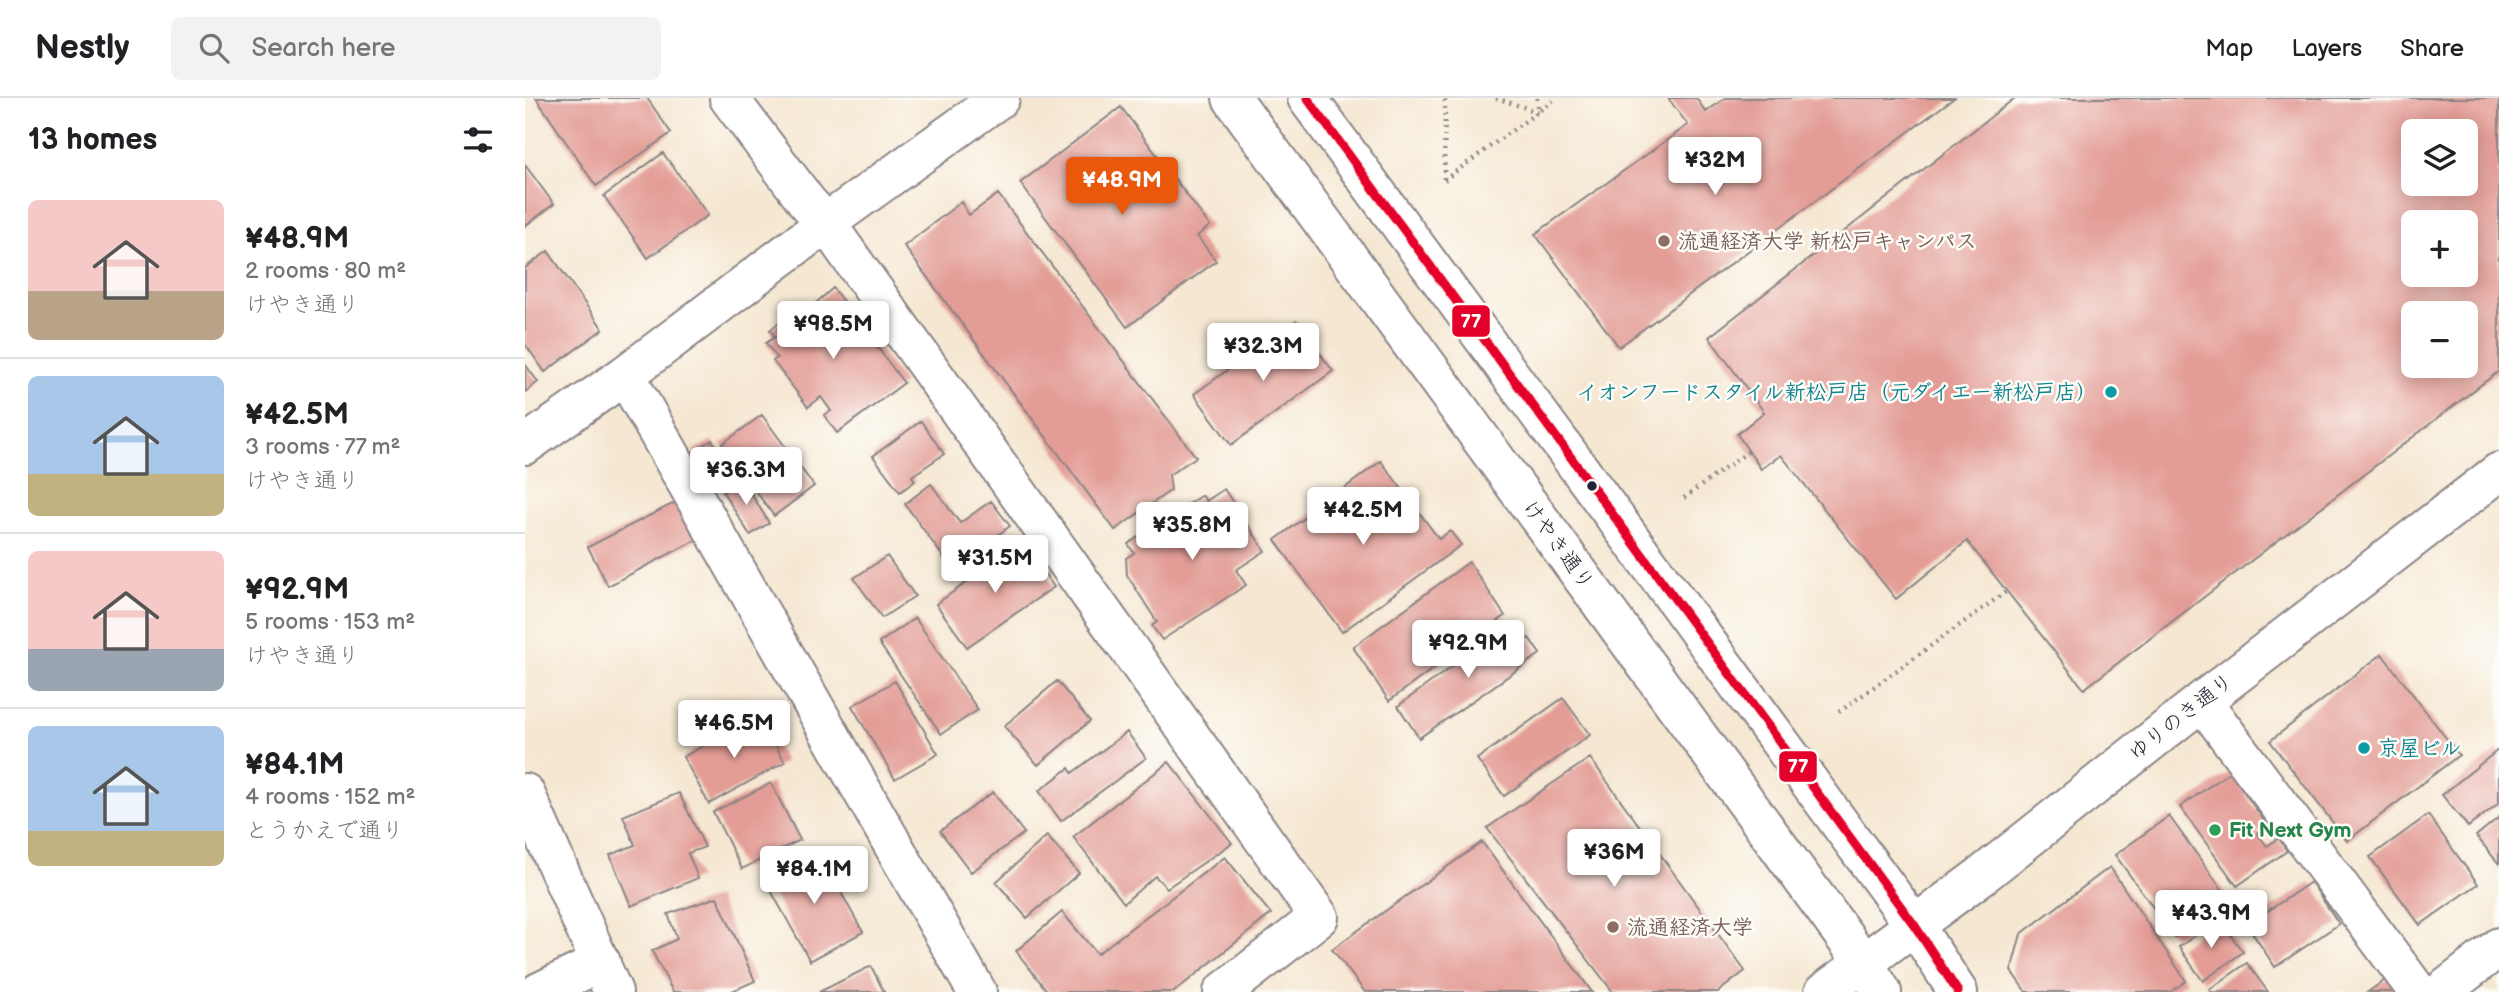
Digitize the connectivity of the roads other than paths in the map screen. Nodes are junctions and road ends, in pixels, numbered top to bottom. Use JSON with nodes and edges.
{"nodes":[{"id":1,"x":729,"y":98,"type":"edge"},
{"id":2,"x":1000,"y":98,"type":"edge"},
{"id":3,"x":1232,"y":98,"type":"edge"},
{"id":4,"x":1307,"y":98,"type":"edge"},
{"id":5,"x":826,"y":223,"type":"junction"},
{"id":6,"x":625,"y":375,"type":"junction"},
{"id":7,"x":525,"y":445,"type":"edge"},
{"id":8,"x":2499,"y":472,"type":"edge"},
{"id":9,"x":2202,"y":701,"type":"junction"},
{"id":10,"x":525,"y":793,"type":"edge"},
{"id":11,"x":1915,"y":926,"type":"junction"},
{"id":12,"x":2499,"y":947,"type":"edge"},
{"id":13,"x":607,"y":977,"type":"edge"},
{"id":14,"x":1873,"y":977,"type":"edge"},
{"id":15,"x":539,"y":992,"type":"edge"},
{"id":16,"x":977,"y":992,"type":"edge"},
{"id":17,"x":1223,"y":992,"type":"edge"},
{"id":18,"x":1824,"y":992,"type":"edge"},
{"id":19,"x":1958,"y":992,"type":"edge"},
{"id":20,"x":2418,"y":992,"type":"edge"},
{"id":21,"x":2441,"y":992,"type":"edge"}],
"edges":[{"from":1,"to":5,"type":"street"},
{"from":2,"to":5,"type":"street"},
{"from":3,"to":14,"type":"street","name":"けやき通り"},
{"from":4,"to":11,"type":"street"},
{"from":5,"to":6,"type":"street"},
{"from":5,"to":17,"type":"street"},
{"from":6,"to":7,"type":"street"},
{"from":6,"to":16,"type":"street"},
{"from":8,"to":9,"type":"street","name":"ゆりのき通り"},
{"from":9,"to":11,"type":"street","name":"ゆりのき通り"},
{"from":9,"to":20,"type":"street"},
{"from":10,"to":13,"type":"street"},
{"from":11,"to":14,"type":"street","name":"ゆりのき通り"},
{"from":11,"to":19,"type":"street"},
{"from":12,"to":21,"type":"street"},
{"from":13,"to":15,"type":"street"},
{"from":14,"to":18,"type":"street","name":"ゆりのき通り"}]}
